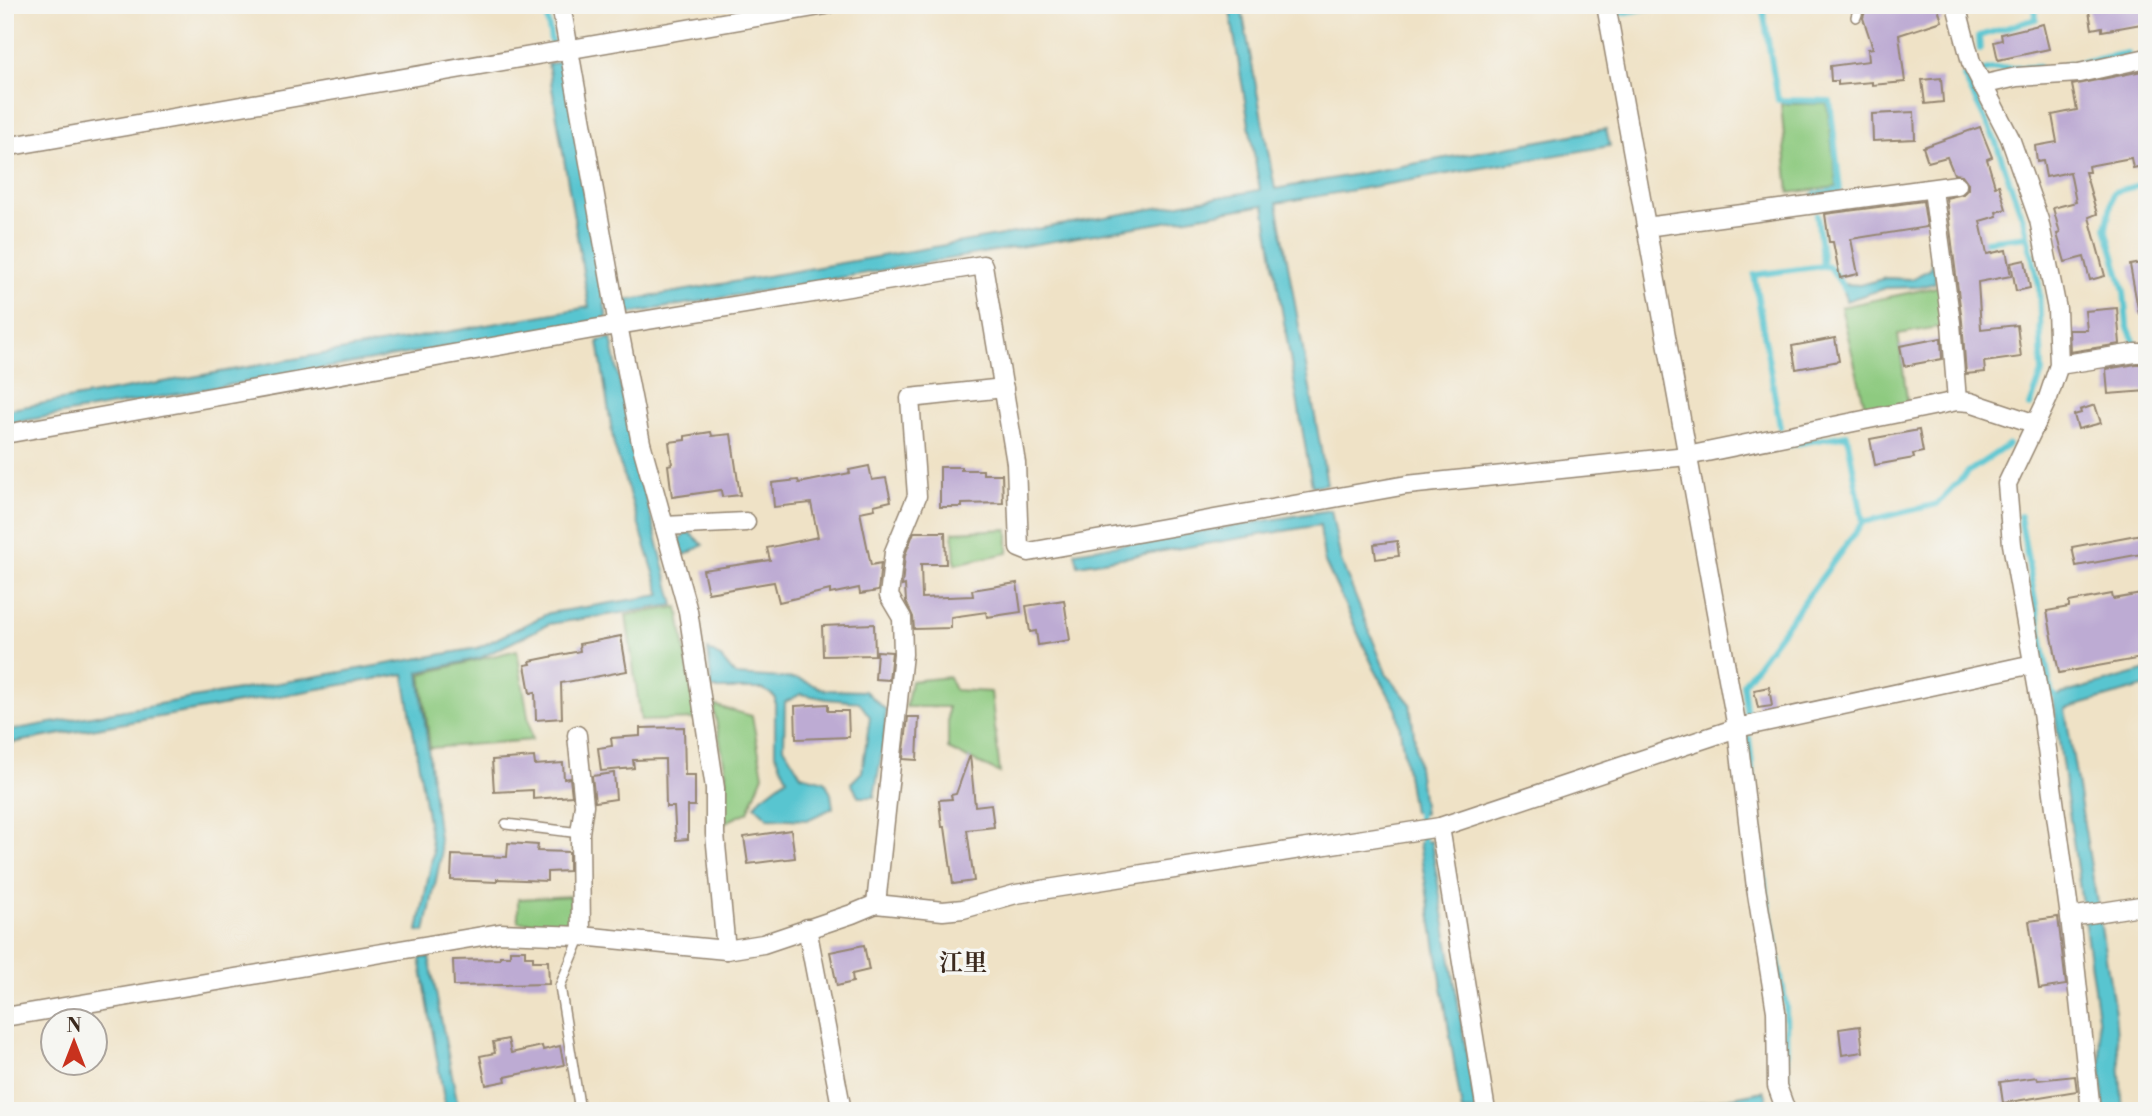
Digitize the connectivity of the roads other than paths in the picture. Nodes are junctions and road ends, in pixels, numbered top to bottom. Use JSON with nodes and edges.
{"nodes":[{"id":1,"x":561,"y":5,"type":"edge"},
{"id":2,"x":826,"y":5,"type":"edge"},
{"id":3,"x":1606,"y":5,"type":"edge"},
{"id":4,"x":1860,"y":5,"type":"edge"},
{"id":5,"x":1956,"y":5,"type":"edge"},
{"id":6,"x":1856,"y":17,"type":"dead end"},
{"id":7,"x":569,"y":49,"type":"junction"},
{"id":8,"x":2147,"y":58,"type":"edge"},
{"id":9,"x":1981,"y":85,"type":"junction"},
{"id":10,"x":5,"y":148,"type":"edge"},
{"id":11,"x":1957,"y":185,"type":"dead end"},
{"id":12,"x":1933,"y":190,"type":"junction"},
{"id":13,"x":1646,"y":227,"type":"junction"},
{"id":14,"x":607,"y":327,"type":"junction"},
{"id":15,"x":2147,"y":353,"type":"edge"},
{"id":16,"x":2059,"y":365,"type":"junction"},
{"id":17,"x":1004,"y":388,"type":"junction"},
{"id":18,"x":1957,"y":401,"type":"junction"},
{"id":19,"x":2036,"y":424,"type":"junction"},
{"id":20,"x":5,"y":434,"type":"edge"},
{"id":21,"x":1687,"y":456,"type":"junction"},
{"id":22,"x":746,"y":522,"type":"dead end"},
{"id":23,"x":664,"y":526,"type":"junction"},
{"id":24,"x":2033,"y":664,"type":"junction"},
{"id":25,"x":1737,"y":728,"type":"junction"},
{"id":26,"x":577,"y":735,"type":"dead end"},
{"id":27,"x":506,"y":824,"type":"dead end"},
{"id":28,"x":1427,"y":829,"type":"junction"},
{"id":29,"x":580,"y":833,"type":"junction"},
{"id":30,"x":876,"y":904,"type":"junction"},
{"id":31,"x":2147,"y":905,"type":"edge"},
{"id":32,"x":2075,"y":916,"type":"junction"},
{"id":33,"x":807,"y":928,"type":"junction"},
{"id":34,"x":581,"y":936,"type":"junction"},
{"id":35,"x":726,"y":950,"type":"junction"},
{"id":36,"x":5,"y":1017,"type":"edge"},
{"id":37,"x":580,"y":1111,"type":"edge"},
{"id":38,"x":842,"y":1111,"type":"edge"},
{"id":39,"x":1486,"y":1111,"type":"edge"},
{"id":40,"x":1786,"y":1111,"type":"edge"},
{"id":41,"x":2091,"y":1111,"type":"edge"}],
"edges":[{"from":1,"to":7,"type":"street"},
{"from":2,"to":7,"type":"street"},
{"from":3,"to":13,"type":"street"},
{"from":4,"to":6,"type":"lane"},
{"from":5,"to":9,"type":"street"},
{"from":7,"to":10,"type":"street"},
{"from":7,"to":14,"type":"street"},
{"from":8,"to":9,"type":"street"},
{"from":9,"to":16,"type":"street"},
{"from":11,"to":12,"type":"street"},
{"from":12,"to":13,"type":"street"},
{"from":12,"to":18,"type":"street"},
{"from":13,"to":21,"type":"street"},
{"from":14,"to":17,"type":"street"},
{"from":14,"to":20,"type":"street"},
{"from":14,"to":23,"type":"street"},
{"from":15,"to":16,"type":"street"},
{"from":16,"to":19,"type":"street"},
{"from":17,"to":21,"type":"street"},
{"from":17,"to":30,"type":"street"},
{"from":18,"to":19,"type":"street"},
{"from":18,"to":21,"type":"street"},
{"from":19,"to":24,"type":"street"},
{"from":21,"to":25,"type":"street"},
{"from":22,"to":23,"type":"street"},
{"from":23,"to":35,"type":"street"},
{"from":24,"to":25,"type":"street"},
{"from":24,"to":32,"type":"street"},
{"from":25,"to":28,"type":"street"},
{"from":25,"to":40,"type":"street"},
{"from":26,"to":29,"type":"street"},
{"from":27,"to":29,"type":"lane"},
{"from":28,"to":30,"type":"street"},
{"from":28,"to":39,"type":"street"},
{"from":29,"to":34,"type":"street"},
{"from":30,"to":33,"type":"street"},
{"from":31,"to":32,"type":"street"},
{"from":32,"to":41,"type":"street"},
{"from":33,"to":35,"type":"street"},
{"from":33,"to":38,"type":"street"},
{"from":34,"to":35,"type":"street"},
{"from":34,"to":36,"type":"street"},
{"from":34,"to":37,"type":"lane"}]}
